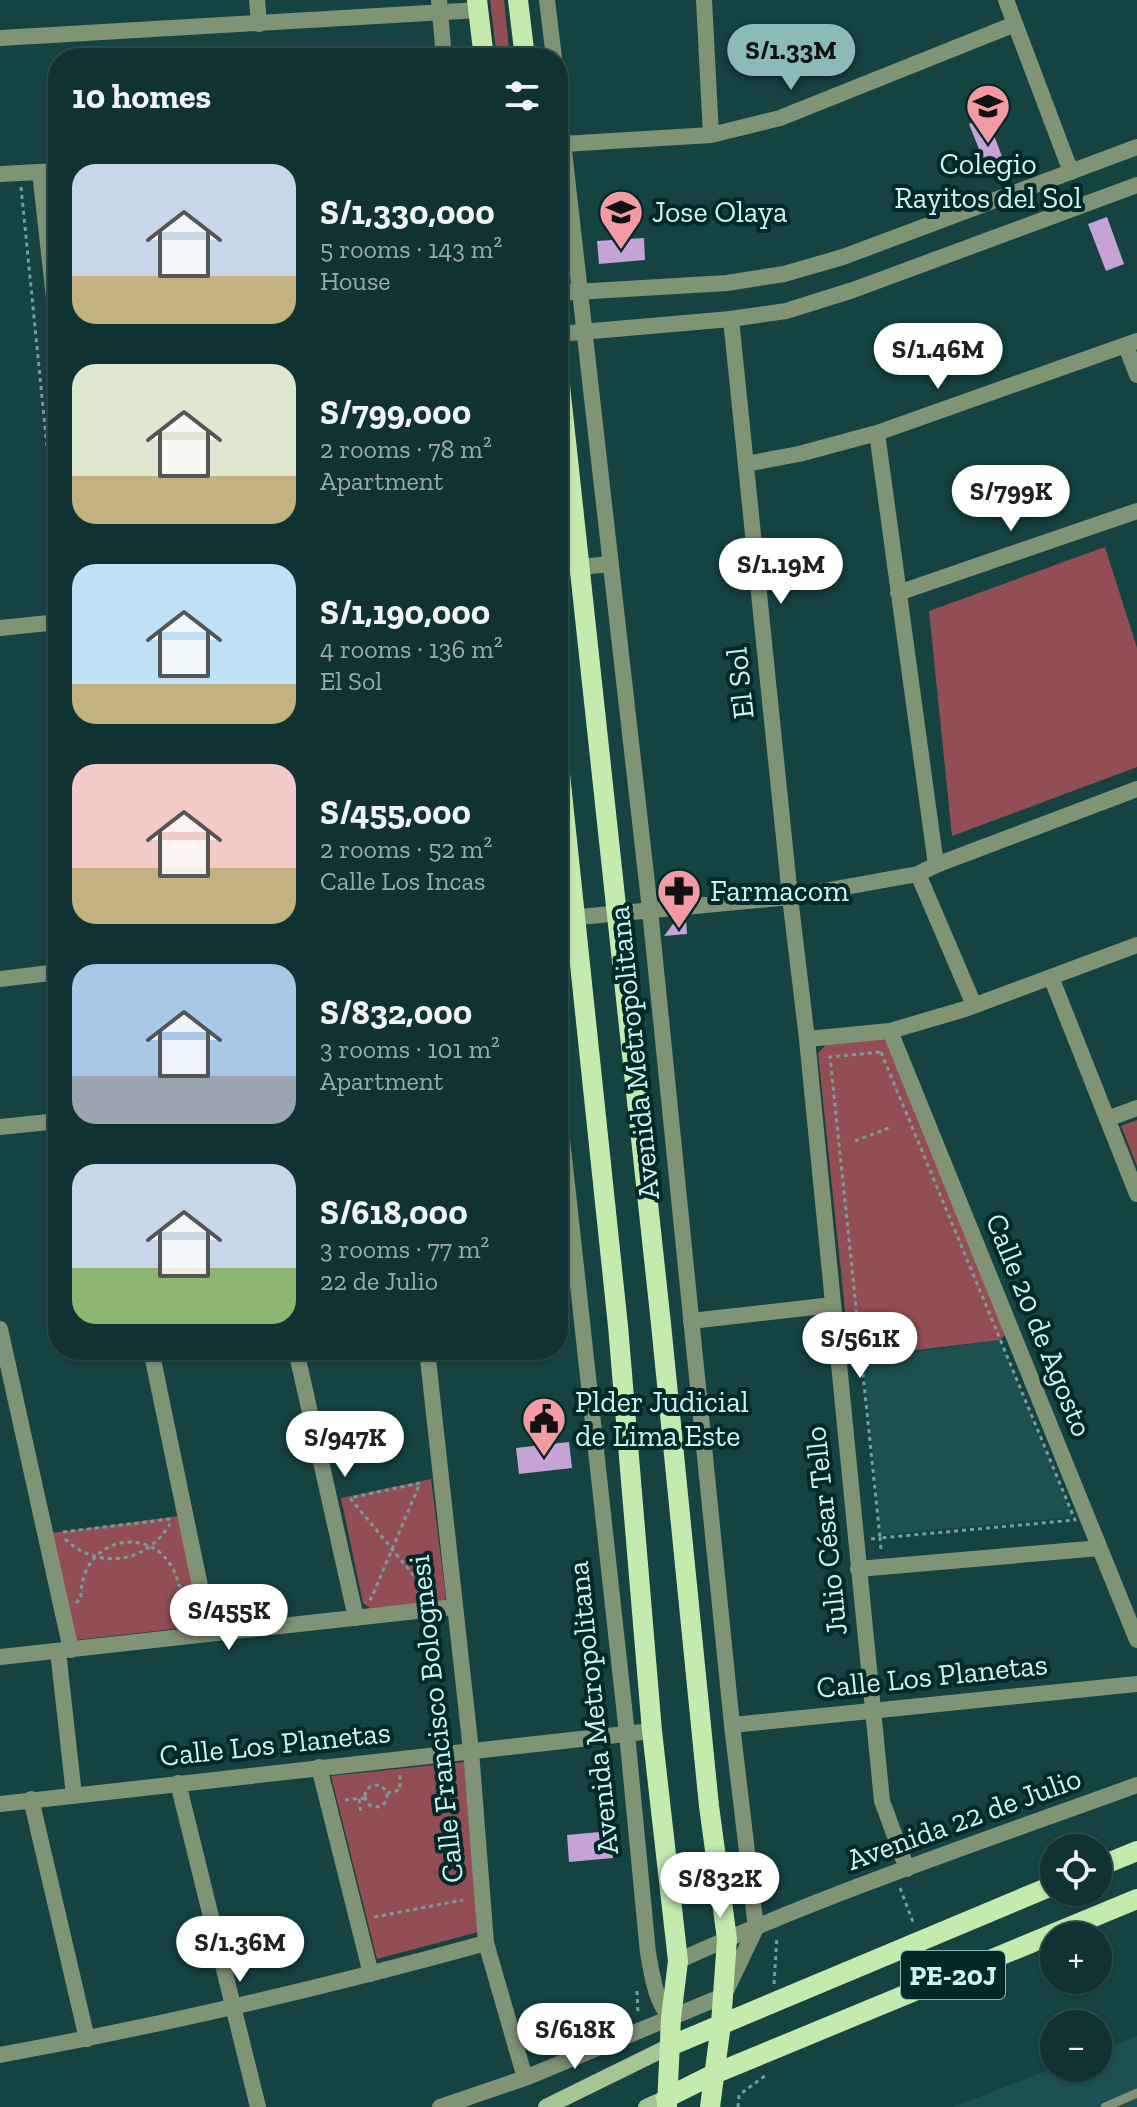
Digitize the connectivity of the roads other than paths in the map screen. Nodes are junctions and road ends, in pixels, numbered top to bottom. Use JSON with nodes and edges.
{"nodes":[{"id":1,"x":257,"y":0,"type":"edge"},
{"id":2,"x":518,"y":0,"type":"edge"},
{"id":3,"x":547,"y":0,"type":"edge"},
{"id":4,"x":704,"y":0,"type":"edge"},
{"id":5,"x":1006,"y":0,"type":"edge"},
{"id":6,"x":478,"y":5,"type":"edge"},
{"id":7,"x":439,"y":6,"type":"edge"},
{"id":8,"x":259,"y":24,"type":"junction"},
{"id":9,"x":1015,"y":24,"type":"junction"},
{"id":10,"x":0,"y":38,"type":"edge"},
{"id":11,"x":443,"y":48,"type":"edge"},
{"id":12,"x":483,"y":48,"type":"edge"},
{"id":13,"x":524,"y":48,"type":"edge"},
{"id":14,"x":553,"y":48,"type":"edge"},
{"id":15,"x":711,"y":135,"type":"junction"},
{"id":16,"x":568,"y":144,"type":"edge"},
{"id":17,"x":1137,"y":147,"type":"edge"},
{"id":18,"x":40,"y":172,"type":"junction"},
{"id":19,"x":48,"y":172,"type":"edge"},
{"id":20,"x":1071,"y":172,"type":"junction"},
{"id":21,"x":5,"y":180,"type":"edge"},
{"id":22,"x":1137,"y":185,"type":"edge"},
{"id":23,"x":568,"y":188,"type":"edge"},
{"id":24,"x":48,"y":244,"type":"edge"},
{"id":25,"x":580,"y":292,"type":"junction"},
{"id":26,"x":568,"y":293,"type":"edge"},
{"id":27,"x":731,"y":319,"type":"junction"},
{"id":28,"x":585,"y":331,"type":"junction"},
{"id":29,"x":568,"y":333,"type":"edge"},
{"id":30,"x":1131,"y":343,"type":"edge"},
{"id":31,"x":1137,"y":375,"type":"edge"},
{"id":32,"x":877,"y":433,"type":"junction"},
{"id":33,"x":568,"y":458,"type":"edge"},
{"id":34,"x":746,"y":464,"type":"junction"},
{"id":35,"x":1137,"y":511,"type":"edge"},
{"id":36,"x":611,"y":564,"type":"junction"},
{"id":37,"x":580,"y":567,"type":"junction"},
{"id":38,"x":568,"y":568,"type":"edge"},
{"id":39,"x":898,"y":593,"type":"junction"},
{"id":40,"x":48,"y":623,"type":"edge"},
{"id":41,"x":0,"y":628,"type":"edge"},
{"id":42,"x":1137,"y":789,"type":"edge"},
{"id":43,"x":936,"y":865,"type":"junction"},
{"id":44,"x":918,"y":874,"type":"junction"},
{"id":45,"x":790,"y":897,"type":"junction"},
{"id":46,"x":650,"y":910,"type":"junction"},
{"id":47,"x":617,"y":913,"type":"junction"},
{"id":48,"x":568,"y":918,"type":"edge"},
{"id":49,"x":568,"y":934,"type":"edge"},
{"id":50,"x":1137,"y":945,"type":"edge"},
{"id":51,"x":48,"y":973,"type":"edge"},
{"id":52,"x":1051,"y":977,"type":"junction"},
{"id":53,"x":0,"y":979,"type":"edge"},
{"id":54,"x":974,"y":1005,"type":"junction"},
{"id":55,"x":890,"y":1031,"type":"junction"},
{"id":56,"x":807,"y":1039,"type":"junction"},
{"id":57,"x":1137,"y":1108,"type":"edge"},
{"id":58,"x":1107,"y":1119,"type":"junction"},
{"id":59,"x":48,"y":1122,"type":"edge"},
{"id":60,"x":0,"y":1127,"type":"edge"},
{"id":61,"x":568,"y":1194,"type":"edge"},
{"id":62,"x":1137,"y":1194,"type":"edge"},
{"id":63,"x":832,"y":1305,"type":"junction"},
{"id":64,"x":691,"y":1321,"type":"junction"},
{"id":65,"x":0,"y":1329,"type":"edge"},
{"id":66,"x":153,"y":1360,"type":"edge"},
{"id":67,"x":298,"y":1360,"type":"edge"},
{"id":68,"x":428,"y":1360,"type":"edge"},
{"id":69,"x":1100,"y":1548,"type":"junction"},
{"id":70,"x":858,"y":1569,"type":"junction"},
{"id":71,"x":453,"y":1607,"type":"junction"},
{"id":72,"x":356,"y":1618,"type":"junction"},
{"id":73,"x":210,"y":1634,"type":"junction"},
{"id":74,"x":1137,"y":1640,"type":"edge"},
{"id":75,"x":65,"y":1650,"type":"junction"},
{"id":76,"x":0,"y":1657,"type":"edge"},
{"id":77,"x":1137,"y":1684,"type":"edge"},
{"id":78,"x":873,"y":1710,"type":"junction"},
{"id":79,"x":732,"y":1725,"type":"junction"},
{"id":80,"x":652,"y":1731,"type":"junction"},
{"id":81,"x":627,"y":1734,"type":"junction"},
{"id":82,"x":471,"y":1751,"type":"junction"},
{"id":83,"x":319,"y":1767,"type":"junction"},
{"id":84,"x":178,"y":1783,"type":"junction"},
{"id":85,"x":1137,"y":1785,"type":"edge"},
{"id":86,"x":74,"y":1795,"type":"junction"},
{"id":87,"x":31,"y":1799,"type":"junction"},
{"id":88,"x":0,"y":1804,"type":"edge"},
{"id":89,"x":1137,"y":1851,"type":"edge"},
{"id":90,"x":1112,"y":1861,"type":"edge"},
{"id":91,"x":900,"y":1871,"type":"junction"},
{"id":92,"x":1040,"y":1891,"type":"edge"},
{"id":93,"x":1137,"y":1899,"type":"edge"},
{"id":94,"x":756,"y":1928,"type":"junction"},
{"id":95,"x":727,"y":1939,"type":"junction"},
{"id":96,"x":486,"y":1943,"type":"junction"},
{"id":97,"x":678,"y":1961,"type":"junction"},
{"id":98,"x":371,"y":1974,"type":"junction"},
{"id":99,"x":723,"y":1996,"type":"junction"},
{"id":100,"x":233,"y":2006,"type":"junction"},
{"id":101,"x":671,"y":2018,"type":"junction"},
{"id":102,"x":721,"y":2024,"type":"junction"},
{"id":103,"x":87,"y":2039,"type":"junction"},
{"id":104,"x":670,"y":2046,"type":"junction"},
{"id":105,"x":0,"y":2055,"type":"edge"},
{"id":106,"x":714,"y":2074,"type":"junction"},
{"id":107,"x":525,"y":2078,"type":"junction"},
{"id":108,"x":1137,"y":2093,"type":"edge"},
{"id":109,"x":666,"y":2102,"type":"edge"},
{"id":110,"x":258,"y":2107,"type":"edge"},
{"id":111,"x":440,"y":2107,"type":"edge"},
{"id":112,"x":546,"y":2107,"type":"edge"},
{"id":113,"x":646,"y":2107,"type":"edge"},
{"id":114,"x":710,"y":2107,"type":"edge"},
{"id":115,"x":717,"y":2107,"type":"edge"},
{"id":116,"x":1105,"y":2107,"type":"edge"}],
"edges":[{"from":1,"to":8,"type":"street"},
{"from":2,"to":13,"type":"main road"},
{"from":3,"to":14,"type":"street"},
{"from":4,"to":15,"type":"street"},
{"from":5,"to":9,"type":"street"},
{"from":6,"to":7,"type":"street"},
{"from":6,"to":12,"type":"main road"},
{"from":7,"to":8,"type":"street"},
{"from":7,"to":11,"type":"street"},
{"from":8,"to":10,"type":"street"},
{"from":9,"to":15,"type":"street"},
{"from":9,"to":20,"type":"street"},
{"from":15,"to":16,"type":"street"},
{"from":17,"to":20,"type":"street"},
{"from":18,"to":19,"type":"street"},
{"from":18,"to":21,"type":"street"},
{"from":18,"to":24,"type":"street"},
{"from":20,"to":25,"type":"street"},
{"from":22,"to":27,"type":"street"},
{"from":23,"to":25,"type":"street","name":"Avenida Metropolitana"},
{"from":25,"to":26,"type":"street"},
{"from":25,"to":28,"type":"street","name":"Avenida Metropolitana"},
{"from":27,"to":28,"type":"street"},
{"from":27,"to":34,"type":"street","name":"El Sol"},
{"from":28,"to":29,"type":"street"},
{"from":28,"to":36,"type":"street","name":"Avenida Metropolitana"},
{"from":30,"to":31,"type":"street"},
{"from":30,"to":32,"type":"street"},
{"from":32,"to":34,"type":"street"},
{"from":32,"to":39,"type":"street"},
{"from":33,"to":37,"type":"main road","name":"Avenida Metropolitana"},
{"from":34,"to":45,"type":"street","name":"El Sol"},
{"from":35,"to":39,"type":"street"},
{"from":36,"to":37,"type":"street"},
{"from":36,"to":46,"type":"street","name":"Avenida Metropolitana"},
{"from":37,"to":38,"type":"street"},
{"from":37,"to":47,"type":"main road","name":"Avenida Metropolitana"},
{"from":39,"to":43,"type":"street"},
{"from":40,"to":41,"type":"street"},
{"from":42,"to":43,"type":"street"},
{"from":43,"to":44,"type":"street"},
{"from":44,"to":45,"type":"street"},
{"from":44,"to":54,"type":"street"},
{"from":45,"to":46,"type":"street"},
{"from":45,"to":56,"type":"street","name":"Julio César Tello"},
{"from":46,"to":47,"type":"street"},
{"from":46,"to":64,"type":"street","name":"Avenida Metropolitana"},
{"from":47,"to":48,"type":"street"},
{"from":47,"to":95,"type":"main road","name":"Avenida Metropolitana"},
{"from":49,"to":80,"type":"main road","name":"Avenida Metropolitana"},
{"from":50,"to":52,"type":"street"},
{"from":51,"to":53,"type":"street"},
{"from":52,"to":54,"type":"street"},
{"from":52,"to":58,"type":"street"},
{"from":54,"to":55,"type":"street"},
{"from":55,"to":56,"type":"street"},
{"from":55,"to":69,"type":"street","name":"Calle 20 de Agosto"},
{"from":56,"to":63,"type":"street","name":"Julio César Tello"},
{"from":57,"to":58,"type":"street"},
{"from":58,"to":62,"type":"street"},
{"from":59,"to":60,"type":"street"},
{"from":61,"to":81,"type":"street","name":"Avenida Metropolitana"},
{"from":63,"to":64,"type":"street"},
{"from":63,"to":70,"type":"street","name":"Julio César Tello"},
{"from":64,"to":79,"type":"street","name":"Avenida Metropolitana"},
{"from":65,"to":75,"type":"street"},
{"from":66,"to":73,"type":"street"},
{"from":67,"to":72,"type":"street"},
{"from":68,"to":71,"type":"street","name":"Calle Francisco Bolognesi"},
{"from":69,"to":70,"type":"street"},
{"from":69,"to":74,"type":"street","name":"Calle 20 de Agosto"},
{"from":70,"to":78,"type":"street","name":"Julio César Tello"},
{"from":71,"to":72,"type":"street"},
{"from":71,"to":82,"type":"street","name":"Calle Francisco Bolognesi"},
{"from":72,"to":73,"type":"street"},
{"from":73,"to":75,"type":"street"},
{"from":75,"to":76,"type":"street"},
{"from":75,"to":86,"type":"street"},
{"from":77,"to":78,"type":"street","name":"Calle Los Planetas"},
{"from":78,"to":79,"type":"street","name":"Calle Los Planetas"},
{"from":78,"to":91,"type":"street","name":"Julio César Tello"},
{"from":79,"to":94,"type":"street","name":"Avenida Metropolitana"},
{"from":80,"to":81,"type":"street","name":"Calle Los Planetas"},
{"from":80,"to":97,"type":"main road","name":"Avenida Metropolitana"},
{"from":81,"to":82,"type":"street","name":"Calle Los Planetas"},
{"from":81,"to":101,"type":"street","name":"Avenida Metropolitana"},
{"from":82,"to":83,"type":"street","name":"Calle Los Planetas"},
{"from":82,"to":96,"type":"street","name":"Calle Francisco Bolognesi"},
{"from":83,"to":84,"type":"street","name":"Calle Los Planetas"},
{"from":83,"to":98,"type":"street"},
{"from":84,"to":86,"type":"street","name":"Calle Los Planetas"},
{"from":84,"to":100,"type":"street"},
{"from":85,"to":91,"type":"street","name":"Avenida 22 de Julio"},
{"from":86,"to":87,"type":"street","name":"Calle Los Planetas"},
{"from":87,"to":88,"type":"street","name":"Calle Los Planetas"},
{"from":87,"to":103,"type":"street"},
{"from":89,"to":90,"type":"main road"},
{"from":91,"to":94,"type":"street","name":"Avenida 22 de Julio"},
{"from":92,"to":102,"type":"main road","number":"PE-20J"},
{"from":93,"to":106,"type":"main road","number":"PE-20J"},
{"from":94,"to":95,"type":"street","name":"Avenida 22 de Julio"},
{"from":94,"to":99,"type":"street","name":"Avenida Metropolitana"},
{"from":95,"to":97,"type":"street","name":"Avenida 22 de Julio"},
{"from":95,"to":99,"type":"main road","name":"Avenida Metropolitana"},
{"from":96,"to":98,"type":"street"},
{"from":96,"to":107,"type":"street","name":"Calle Francisco Bolognesi"},
{"from":97,"to":101,"type":"main road","name":"Avenida Metropolitana"},
{"from":98,"to":100,"type":"street"},
{"from":99,"to":101,"type":"street"},
{"from":99,"to":102,"type":"main road","name":"Avenida Metropolitana"},
{"from":100,"to":103,"type":"street"},
{"from":100,"to":110,"type":"street"},
{"from":101,"to":104,"type":"main road","name":"Avenida Metropolitana"},
{"from":101,"to":107,"type":"street"},
{"from":102,"to":104,"type":"main road","number":"PE-20J"},
{"from":102,"to":106,"type":"main road","name":"Avenida Metropolitana"},
{"from":103,"to":105,"type":"street"},
{"from":104,"to":109,"type":"main road","name":"Avenida Metropolitana"},
{"from":104,"to":112,"type":"main road","number":"PE-20J"},
{"from":106,"to":109,"type":"main road","number":"PE-20J"},
{"from":106,"to":114,"type":"main road","name":"Avenida Metropolitana"},
{"from":106,"to":115,"type":"street","name":"Avenida Metropolitana"},
{"from":107,"to":111,"type":"street"},
{"from":108,"to":116,"type":"lane"},
{"from":109,"to":113,"type":"main road","number":"PE-20J"}]}
